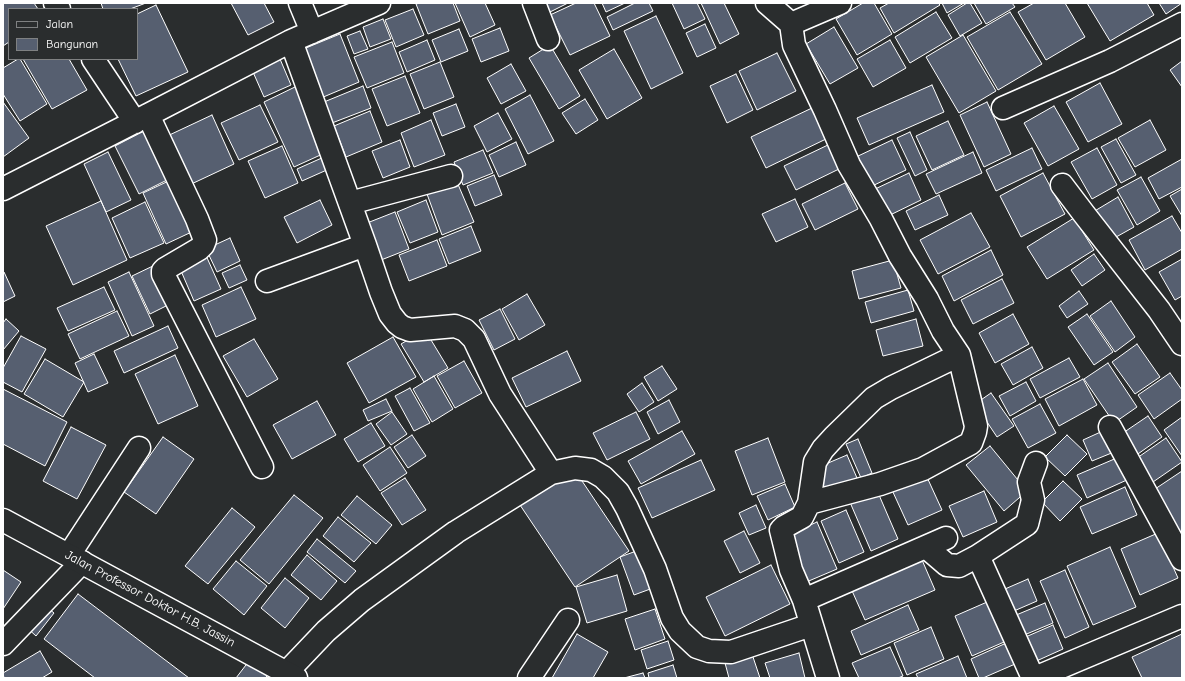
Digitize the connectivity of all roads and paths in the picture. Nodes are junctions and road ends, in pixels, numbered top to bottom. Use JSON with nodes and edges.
{"nodes":[{"id":1,"x":300,"y":3,"type":"edge"},
{"id":2,"x":379,"y":3,"type":"edge"},
{"id":3,"x":534,"y":3,"type":"edge"},
{"id":4,"x":767,"y":3,"type":"edge"},
{"id":5,"x":840,"y":3,"type":"edge"},
{"id":6,"x":791,"y":24,"type":"junction"},
{"id":7,"x":1182,"y":24,"type":"edge"},
{"id":8,"x":312,"y":32,"type":"junction"},
{"id":9,"x":548,"y":39,"type":"dead end"},
{"id":10,"x":291,"y":41,"type":"junction"},
{"id":11,"x":94,"y":60,"type":"edge"},
{"id":12,"x":1003,"y":108,"type":"dead end"},
{"id":13,"x":141,"y":118,"type":"junction"},
{"id":14,"x":451,"y":176,"type":"dead end"},
{"id":15,"x":1062,"y":184,"type":"dead end"},
{"id":16,"x":3,"y":189,"type":"edge"},
{"id":17,"x":350,"y":203,"type":"junction"},
{"id":18,"x":365,"y":245,"type":"junction"},
{"id":19,"x":267,"y":281,"type":"dead end"},
{"id":20,"x":1182,"y":344,"type":"edge"},
{"id":21,"x":959,"y":355,"type":"junction"},
{"id":22,"x":1110,"y":427,"type":"dead end"},
{"id":23,"x":139,"y":448,"type":"dead end"},
{"id":24,"x":1036,"y":463,"type":"dead end"},
{"id":25,"x":262,"y":467,"type":"dead end"},
{"id":26,"x":551,"y":473,"type":"junction"},
{"id":27,"x":809,"y":503,"type":"junction"},
{"id":28,"x":3,"y":520,"type":"edge"},
{"id":29,"x":946,"y":538,"type":"dead end"},
{"id":30,"x":926,"y":547,"type":"junction"},
{"id":31,"x":978,"y":556,"type":"junction"},
{"id":32,"x":75,"y":559,"type":"junction"},
{"id":33,"x":1182,"y":559,"type":"edge"},
{"id":34,"x":804,"y":600,"type":"junction"},
{"id":35,"x":1182,"y":616,"type":"edge"},
{"id":36,"x":568,"y":620,"type":"dead end"},
{"id":37,"x":811,"y":625,"type":"junction"},
{"id":38,"x":3,"y":644,"type":"edge"},
{"id":39,"x":1072,"y":671,"type":"edge"},
{"id":40,"x":291,"y":675,"type":"edge"},
{"id":41,"x":529,"y":678,"type":"edge"},
{"id":42,"x":828,"y":678,"type":"edge"},
{"id":43,"x":1034,"y":678,"type":"edge"}],
"edges":[{"from":1,"to":8,"type":"main road"},
{"from":2,"to":8,"type":"main road"},
{"from":3,"to":9,"type":"main road"},
{"from":4,"to":6,"type":"main road"},
{"from":5,"to":6,"type":"main road"},
{"from":6,"to":21,"type":"main road"},
{"from":7,"to":12,"type":"main road"},
{"from":8,"to":10,"type":"main road"},
{"from":10,"to":13,"type":"main road"},
{"from":10,"to":17,"type":"main road"},
{"from":11,"to":13,"type":"main road"},
{"from":13,"to":16,"type":"main road"},
{"from":13,"to":25,"type":"main road"},
{"from":14,"to":17,"type":"main road"},
{"from":15,"to":20,"type":"main road"},
{"from":17,"to":18,"type":"main road"},
{"from":18,"to":19,"type":"main road"},
{"from":18,"to":26,"type":"main road"},
{"from":21,"to":27,"type":"main road"},
{"from":21,"to":27,"type":"main road"},
{"from":22,"to":33,"type":"main road"},
{"from":23,"to":32,"type":"main road"},
{"from":24,"to":31,"type":"main road"},
{"from":26,"to":37,"type":"main road"},
{"from":26,"to":40,"type":"main road"},
{"from":27,"to":34,"type":"main road"},
{"from":28,"to":32,"type":"main road","name":"Jalan Professor Doktor H.B. Jassin"},
{"from":29,"to":30,"type":"main road"},
{"from":30,"to":31,"type":"main road"},
{"from":30,"to":34,"type":"main road"},
{"from":31,"to":43,"type":"main road"},
{"from":32,"to":38,"type":"main road"},
{"from":32,"to":40,"type":"main road","name":"Jalan Professor Doktor H.B. Jassin"},
{"from":34,"to":37,"type":"main road"},
{"from":35,"to":39,"type":"main road"},
{"from":36,"to":41,"type":"main road"},
{"from":37,"to":42,"type":"main road"},
{"from":39,"to":43,"type":"main road"}]}
